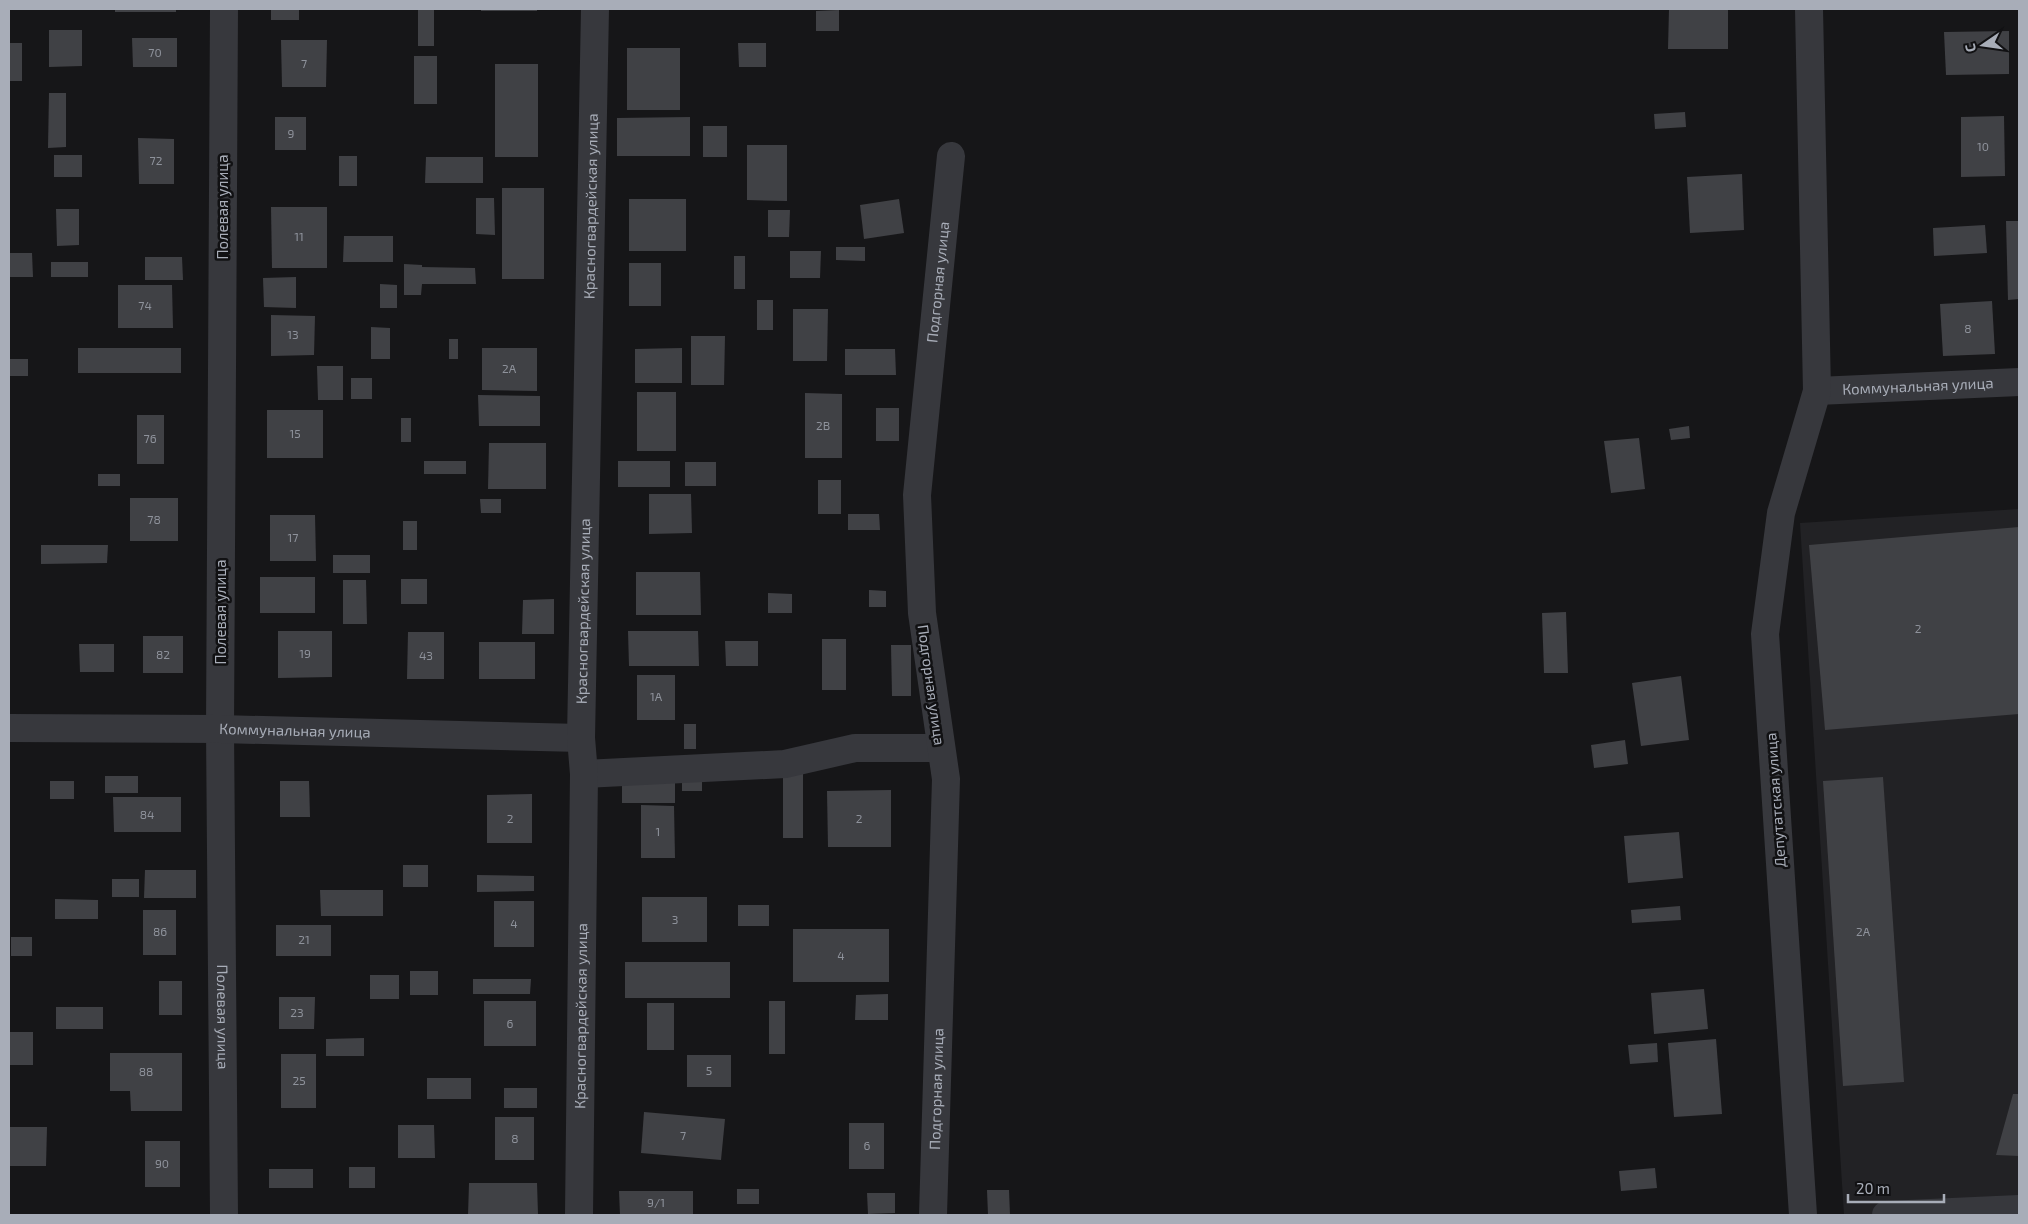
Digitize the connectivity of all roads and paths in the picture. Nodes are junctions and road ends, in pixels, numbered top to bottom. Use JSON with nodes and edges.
{"nodes":[{"id":1,"x":224,"y":9,"type":"edge"},
{"id":2,"x":595,"y":9,"type":"edge"},
{"id":3,"x":1809,"y":9,"type":"edge"},
{"id":4,"x":951,"y":156,"type":"dead end"},
{"id":5,"x":2019,"y":382,"type":"edge"},
{"id":6,"x":1817,"y":391,"type":"junction"},
{"id":7,"x":9,"y":728,"type":"edge"},
{"id":8,"x":220,"y":729,"type":"junction"},
{"id":9,"x":581,"y":738,"type":"junction"},
{"id":10,"x":940,"y":748,"type":"junction"},
{"id":11,"x":584,"y":774,"type":"junction"},
{"id":12,"x":2019,"y":1209,"type":"edge"},
{"id":13,"x":224,"y":1215,"type":"edge"},
{"id":14,"x":579,"y":1215,"type":"edge"},
{"id":15,"x":933,"y":1215,"type":"edge"},
{"id":16,"x":1803,"y":1215,"type":"edge"},
{"id":17,"x":1886,"y":1215,"type":"edge"}],
"edges":[{"from":1,"to":8,"type":"street","name":"Полевая улица"},
{"from":2,"to":9,"type":"street","name":"Красногвардейская улица"},
{"from":3,"to":6,"type":"street","name":"Депутатская улица"},
{"from":4,"to":10,"type":"street","name":"Подгорная улица"},
{"from":5,"to":6,"type":"street","name":"Коммунальная улица"},
{"from":6,"to":16,"type":"street","name":"Депутатская улица"},
{"from":7,"to":8,"type":"street","name":"Коммунальная улица"},
{"from":8,"to":9,"type":"street","name":"Коммунальная улица"},
{"from":8,"to":13,"type":"street","name":"Полевая улица"},
{"from":9,"to":11,"type":"street","name":"Красногвардейская улица"},
{"from":10,"to":11,"type":"street"},
{"from":10,"to":15,"type":"street","name":"Подгорная улица"},
{"from":11,"to":14,"type":"street","name":"Красногвардейская улица"},
{"from":12,"to":17,"type":"street"}]}
